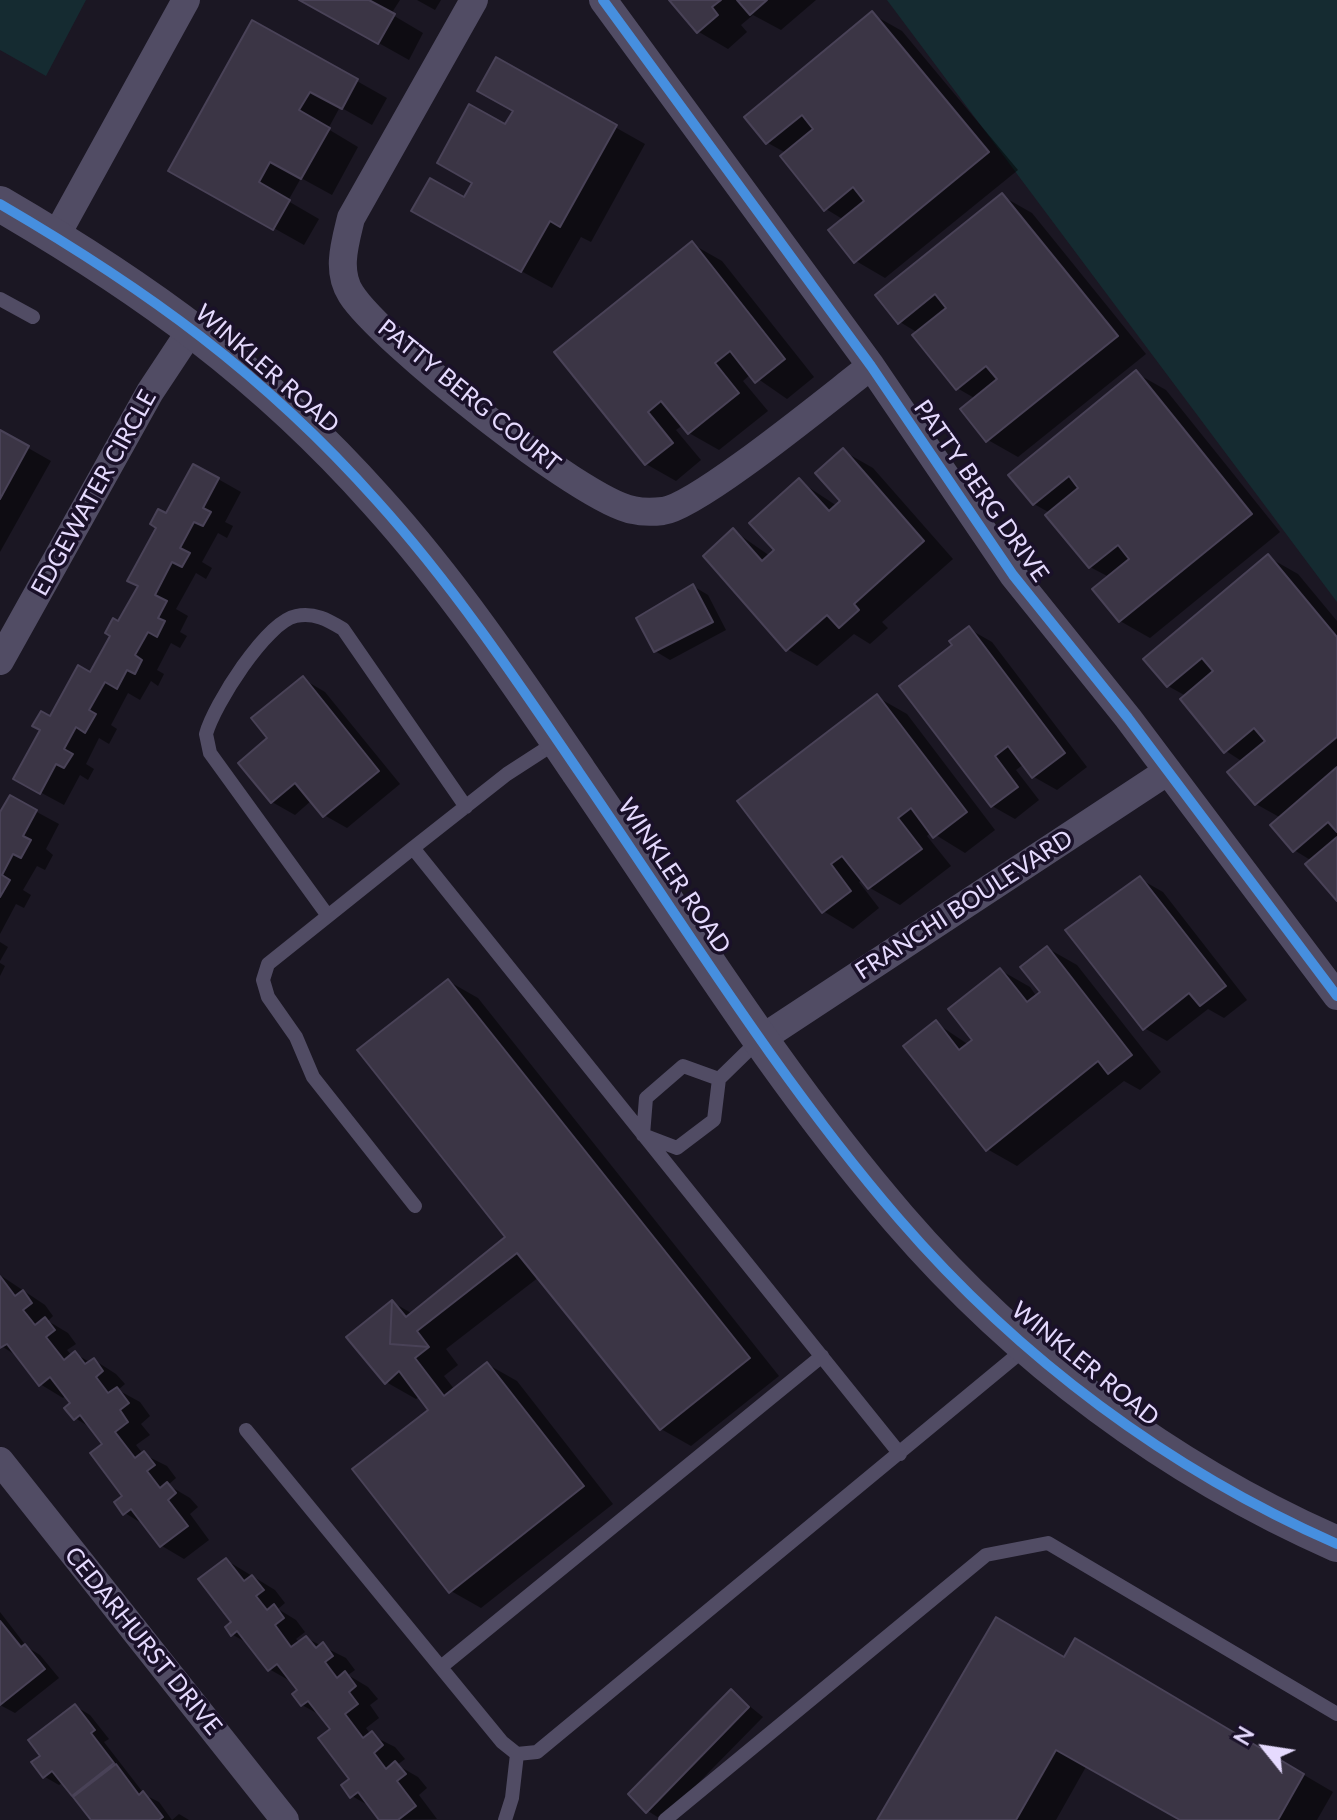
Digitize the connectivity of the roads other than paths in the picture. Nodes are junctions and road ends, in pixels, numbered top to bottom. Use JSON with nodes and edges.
{"nodes":[{"id":1,"x":186,"y":0,"type":"edge"},
{"id":2,"x":474,"y":0,"type":"edge"},
{"id":3,"x":603,"y":0,"type":"edge"},
{"id":4,"x":0,"y":204,"type":"edge"},
{"id":5,"x":56,"y":236,"type":"junction"},
{"id":6,"x":0,"y":299,"type":"edge"},
{"id":7,"x":33,"y":317,"type":"dead end"},
{"id":8,"x":193,"y":327,"type":"junction"},
{"id":9,"x":871,"y":366,"type":"junction"},
{"id":10,"x":0,"y":661,"type":"edge"},
{"id":11,"x":558,"y":741,"type":"junction"},
{"id":12,"x":1168,"y":771,"type":"junction"},
{"id":13,"x":466,"y":807,"type":"junction"},
{"id":14,"x":413,"y":848,"type":"junction"},
{"id":15,"x":328,"y":916,"type":"junction"},
{"id":16,"x":1337,"y":996,"type":"edge"},
{"id":17,"x":761,"y":1039,"type":"junction"},
{"id":18,"x":719,"y":1079,"type":"junction"},
{"id":19,"x":643,"y":1135,"type":"junction"},
{"id":20,"x":415,"y":1206,"type":"dead end"},
{"id":21,"x":1027,"y":1346,"type":"junction"},
{"id":22,"x":822,"y":1356,"type":"junction"},
{"id":23,"x":246,"y":1430,"type":"dead end"},
{"id":24,"x":900,"y":1454,"type":"junction"},
{"id":25,"x":0,"y":1461,"type":"edge"},
{"id":26,"x":1337,"y":1544,"type":"edge"},
{"id":27,"x":441,"y":1667,"type":"junction"},
{"id":28,"x":1337,"y":1714,"type":"edge"},
{"id":29,"x":517,"y":1754,"type":"junction"},
{"id":30,"x":285,"y":1820,"type":"edge"},
{"id":31,"x":505,"y":1820,"type":"edge"},
{"id":32,"x":665,"y":1820,"type":"edge"}],
"edges":[{"from":1,"to":5,"type":"street"},
{"from":2,"to":9,"type":"street","name":"PATTY BERG COURT"},
{"from":3,"to":9,"type":"street","name":"PATTY BERG DRIVE"},
{"from":4,"to":5,"type":"street","name":"WINKLER ROAD"},
{"from":5,"to":8,"type":"street","name":"WINKLER ROAD"},
{"from":6,"to":7,"type":"lane"},
{"from":8,"to":10,"type":"street","name":"EDGEWATER CIRCLE"},
{"from":8,"to":11,"type":"street","name":"WINKLER ROAD"},
{"from":9,"to":12,"type":"street","name":"PATTY BERG DRIVE"},
{"from":11,"to":13,"type":"lane"},
{"from":11,"to":17,"type":"street","name":"WINKLER ROAD"},
{"from":12,"to":16,"type":"street","name":"PATTY BERG DRIVE"},
{"from":12,"to":17,"type":"street","name":"FRANCHI BOULEVARD"},
{"from":13,"to":14,"type":"lane"},
{"from":13,"to":15,"type":"lane"},
{"from":14,"to":15,"type":"lane"},
{"from":14,"to":19,"type":"lane"},
{"from":15,"to":20,"type":"lane"},
{"from":17,"to":18,"type":"lane"},
{"from":17,"to":21,"type":"street","name":"WINKLER ROAD"},
{"from":18,"to":19,"type":"lane"},
{"from":18,"to":19,"type":"lane"},
{"from":19,"to":22,"type":"lane"},
{"from":21,"to":24,"type":"lane"},
{"from":21,"to":26,"type":"street","name":"WINKLER ROAD"},
{"from":22,"to":24,"type":"lane"},
{"from":22,"to":27,"type":"lane"},
{"from":23,"to":27,"type":"lane"},
{"from":24,"to":29,"type":"lane"},
{"from":25,"to":30,"type":"street","name":"CEDARHURST DRIVE"},
{"from":27,"to":29,"type":"lane"},
{"from":28,"to":32,"type":"lane"},
{"from":29,"to":31,"type":"lane"}]}
